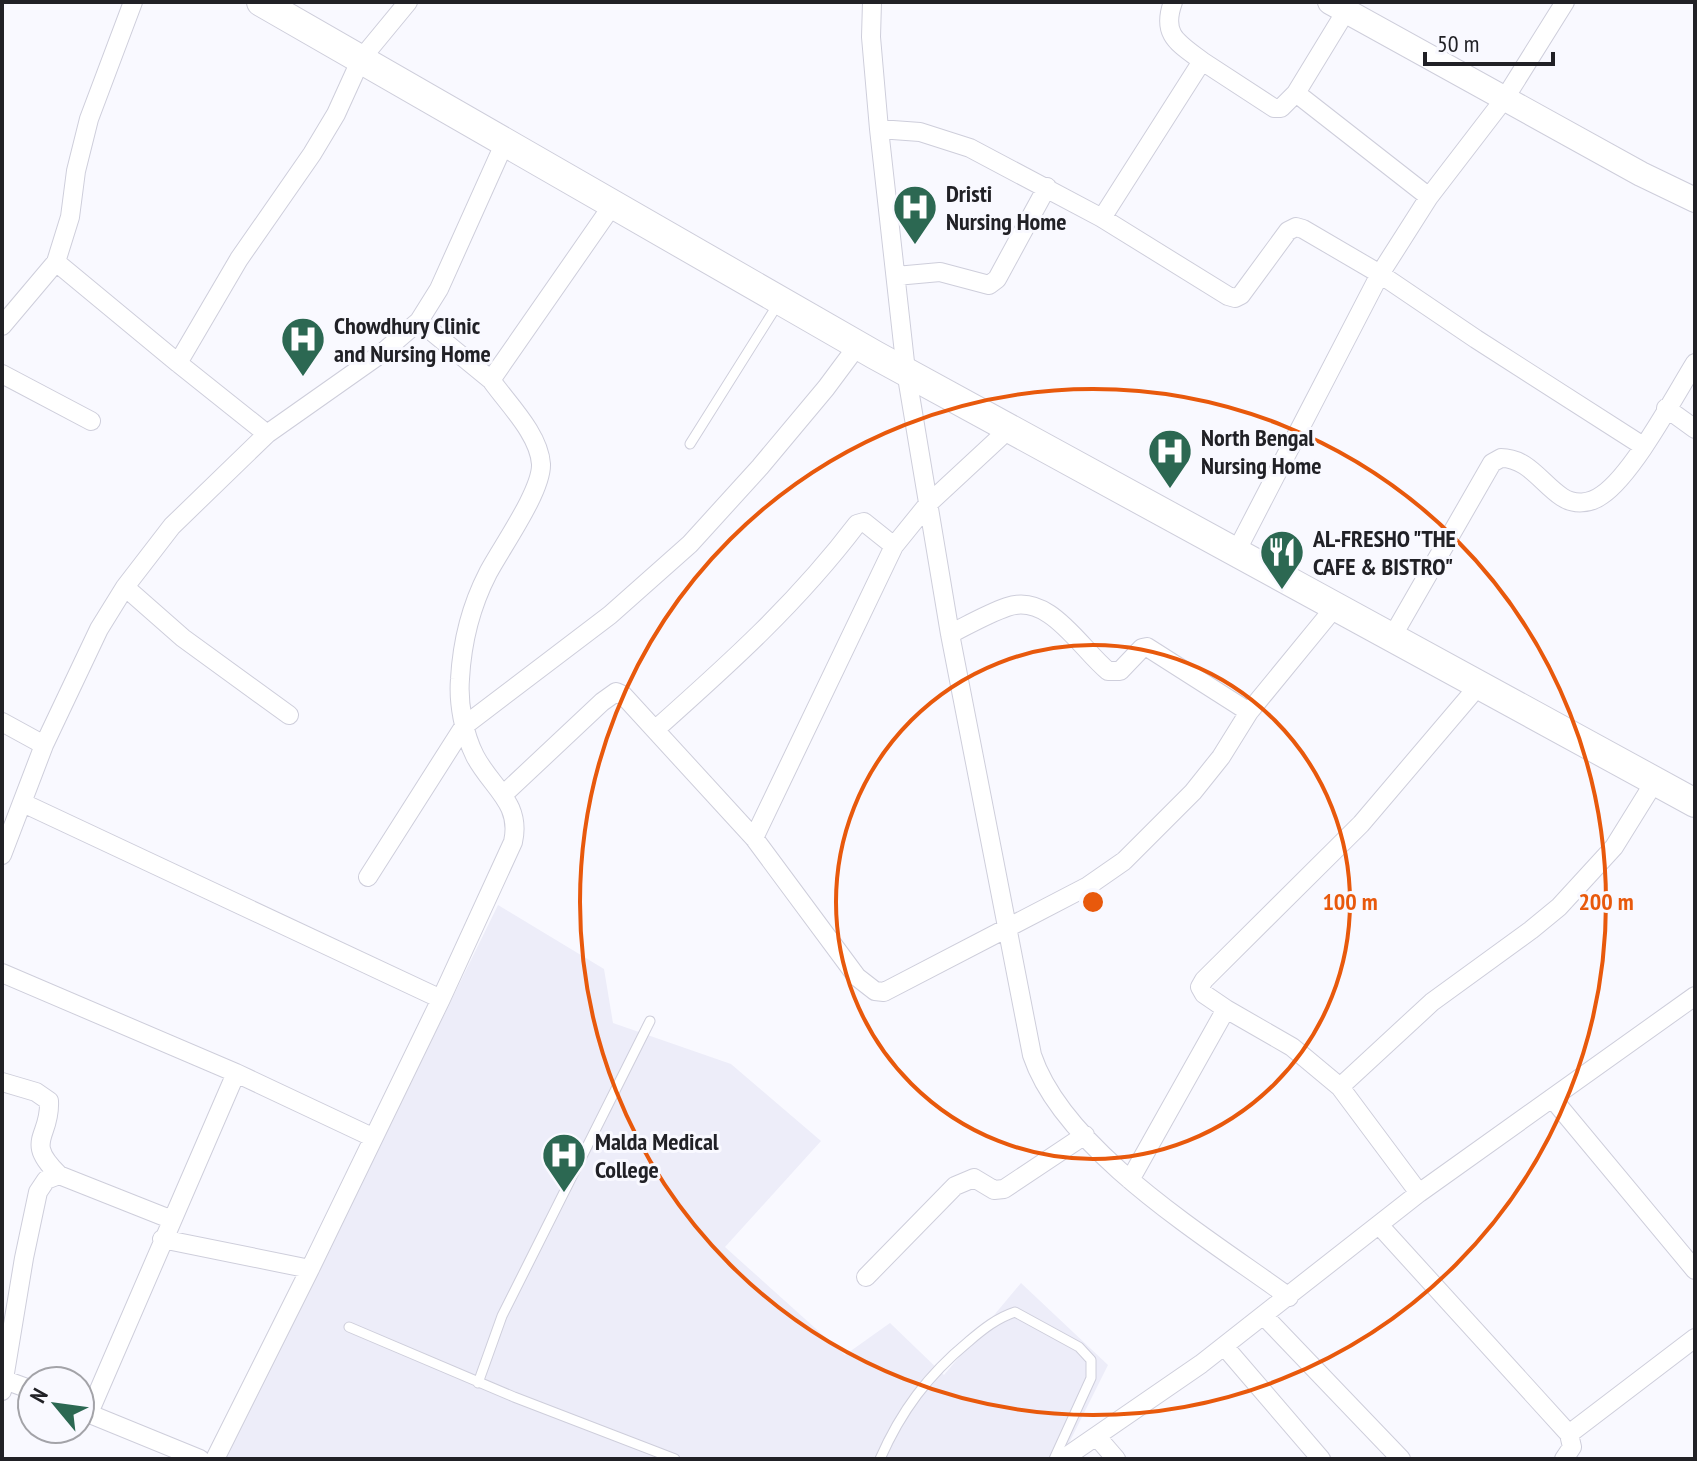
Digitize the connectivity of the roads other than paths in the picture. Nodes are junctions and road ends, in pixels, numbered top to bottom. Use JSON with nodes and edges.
{"nodes":[{"id":1,"x":133,"y":2,"type":"edge"},
{"id":2,"x":261,"y":2,"type":"edge"},
{"id":3,"x":408,"y":2,"type":"edge"},
{"id":4,"x":872,"y":2,"type":"edge"},
{"id":5,"x":1173,"y":2,"type":"edge"},
{"id":6,"x":1565,"y":2,"type":"edge"},
{"id":7,"x":1338,"y":6,"type":"edge"},
{"id":8,"x":361,"y":59,"type":"junction"},
{"id":9,"x":1202,"y":61,"type":"junction"},
{"id":10,"x":1296,"y":93,"type":"junction"},
{"id":11,"x":1505,"y":98,"type":"junction"},
{"id":12,"x":879,"y":129,"type":"junction"},
{"id":13,"x":505,"y":142,"type":"junction"},
{"id":14,"x":1047,"y":187,"type":"junction"},
{"id":15,"x":1429,"y":197,"type":"junction"},
{"id":16,"x":1695,"y":200,"type":"edge"},
{"id":17,"x":614,"y":203,"type":"junction"},
{"id":18,"x":1102,"y":218,"type":"junction"},
{"id":19,"x":56,"y":262,"type":"junction"},
{"id":20,"x":1380,"y":274,"type":"junction"},
{"id":21,"x":896,"y":276,"type":"junction"},
{"id":22,"x":780,"y":301,"type":"junction"},
{"id":23,"x":419,"y":321,"type":"junction"},
{"id":24,"x":2,"y":326,"type":"edge"},
{"id":25,"x":858,"y":345,"type":"junction"},
{"id":26,"x":178,"y":363,"type":"junction"},
{"id":27,"x":1695,"y":363,"type":"edge"},
{"id":28,"x":906,"y":371,"type":"junction"},
{"id":29,"x":2,"y":374,"type":"edge"},
{"id":30,"x":491,"y":380,"type":"junction"},
{"id":31,"x":1666,"y":408,"type":"junction"},
{"id":32,"x":91,"y":421,"type":"dead end"},
{"id":33,"x":1010,"y":428,"type":"junction"},
{"id":34,"x":1695,"y":429,"type":"edge"},
{"id":35,"x":267,"y":434,"type":"junction"},
{"id":36,"x":690,"y":444,"type":"dead end"},
{"id":37,"x":1643,"y":446,"type":"junction"},
{"id":38,"x":928,"y":504,"type":"junction"},
{"id":39,"x":894,"y":546,"type":"junction"},
{"id":40,"x":1236,"y":552,"type":"junction"},
{"id":41,"x":125,"y":587,"type":"junction"},
{"id":42,"x":1335,"y":607,"type":"junction"},
{"id":43,"x":950,"y":634,"type":"junction"},
{"id":44,"x":1392,"y":637,"type":"junction"},
{"id":45,"x":1480,"y":684,"type":"junction"},
{"id":46,"x":1249,"y":712,"type":"junction"},
{"id":47,"x":289,"y":715,"type":"dead end"},
{"id":48,"x":2,"y":722,"type":"edge"},
{"id":49,"x":464,"y":726,"type":"junction"},
{"id":50,"x":656,"y":729,"type":"junction"},
{"id":51,"x":44,"y":745,"type":"junction"},
{"id":52,"x":1655,"y":781,"type":"junction"},
{"id":53,"x":503,"y":795,"type":"junction"},
{"id":54,"x":23,"y":803,"type":"junction"},
{"id":55,"x":1695,"y":803,"type":"edge"},
{"id":56,"x":754,"y":838,"type":"junction"},
{"id":57,"x":2,"y":855,"type":"edge"},
{"id":58,"x":368,"y":877,"type":"dead end"},
{"id":59,"x":1009,"y":927,"type":"junction"},
{"id":60,"x":2,"y":973,"type":"edge"},
{"id":61,"x":1695,"y":996,"type":"edge"},
{"id":62,"x":441,"y":999,"type":"junction"},
{"id":63,"x":1226,"y":1009,"type":"junction"},
{"id":64,"x":650,"y":1021,"type":"dead end"},
{"id":65,"x":236,"y":1073,"type":"junction"},
{"id":66,"x":2,"y":1082,"type":"edge"},
{"id":67,"x":1340,"y":1087,"type":"junction"},
{"id":68,"x":1552,"y":1098,"type":"junction"},
{"id":69,"x":1085,"y":1135,"type":"junction"},
{"id":70,"x":372,"y":1137,"type":"junction"},
{"id":71,"x":59,"y":1175,"type":"junction"},
{"id":72,"x":1130,"y":1180,"type":"junction"},
{"id":73,"x":1419,"y":1193,"type":"junction"},
{"id":74,"x":170,"y":1219,"type":"junction"},
{"id":75,"x":1379,"y":1225,"type":"junction"},
{"id":76,"x":162,"y":1239,"type":"junction"},
{"id":77,"x":310,"y":1269,"type":"junction"},
{"id":78,"x":1695,"y":1270,"type":"edge"},
{"id":79,"x":866,"y":1277,"type":"dead end"},
{"id":80,"x":1289,"y":1297,"type":"junction"},
{"id":81,"x":1264,"y":1316,"type":"junction"},
{"id":82,"x":349,"y":1327,"type":"dead end"},
{"id":83,"x":1695,"y":1338,"type":"edge"},
{"id":84,"x":1224,"y":1346,"type":"junction"},
{"id":85,"x":3,"y":1383,"type":"edge"},
{"id":86,"x":478,"y":1383,"type":"junction"},
{"id":87,"x":96,"y":1385,"type":"edge"},
{"id":88,"x":96,"y":1416,"type":"edge"},
{"id":89,"x":1569,"y":1434,"type":"junction"},
{"id":90,"x":1097,"y":1437,"type":"junction"},
{"id":91,"x":200,"y":1459,"type":"edge"},
{"id":92,"x":215,"y":1459,"type":"edge"},
{"id":93,"x":675,"y":1459,"type":"edge"},
{"id":94,"x":880,"y":1459,"type":"edge"},
{"id":95,"x":1054,"y":1459,"type":"edge"},
{"id":96,"x":1063,"y":1459,"type":"edge"},
{"id":97,"x":1116,"y":1459,"type":"edge"},
{"id":98,"x":1321,"y":1459,"type":"edge"},
{"id":99,"x":1401,"y":1459,"type":"edge"},
{"id":100,"x":1564,"y":1459,"type":"edge"}],
"edges":[{"from":1,"to":19,"type":"street"},
{"from":2,"to":8,"type":"main road"},
{"from":3,"to":8,"type":"street"},
{"from":4,"to":12,"type":"street"},
{"from":5,"to":9,"type":"street"},
{"from":6,"to":11,"type":"street"},
{"from":7,"to":10,"type":"street"},
{"from":7,"to":11,"type":"street"},
{"from":8,"to":13,"type":"main road"},
{"from":8,"to":26,"type":"street"},
{"from":9,"to":10,"type":"street"},
{"from":9,"to":18,"type":"street"},
{"from":10,"to":15,"type":"street"},
{"from":11,"to":15,"type":"street"},
{"from":11,"to":16,"type":"street"},
{"from":12,"to":14,"type":"street"},
{"from":12,"to":21,"type":"street"},
{"from":13,"to":17,"type":"main road"},
{"from":13,"to":23,"type":"street"},
{"from":14,"to":18,"type":"street"},
{"from":14,"to":21,"type":"street"},
{"from":15,"to":20,"type":"street"},
{"from":17,"to":22,"type":"main road"},
{"from":17,"to":30,"type":"street"},
{"from":18,"to":20,"type":"street"},
{"from":19,"to":24,"type":"street"},
{"from":19,"to":26,"type":"street"},
{"from":20,"to":37,"type":"street"},
{"from":20,"to":40,"type":"street"},
{"from":21,"to":28,"type":"street"},
{"from":22,"to":25,"type":"main road"},
{"from":22,"to":36,"type":"lane"},
{"from":23,"to":30,"type":"street"},
{"from":23,"to":35,"type":"street"},
{"from":25,"to":28,"type":"main road"},
{"from":25,"to":49,"type":"street"},
{"from":26,"to":35,"type":"street"},
{"from":27,"to":31,"type":"street"},
{"from":28,"to":33,"type":"main road"},
{"from":28,"to":38,"type":"street"},
{"from":29,"to":32,"type":"street"},
{"from":30,"to":49,"type":"street"},
{"from":31,"to":34,"type":"street"},
{"from":31,"to":37,"type":"street"},
{"from":33,"to":38,"type":"street"},
{"from":33,"to":40,"type":"main road"},
{"from":35,"to":41,"type":"street"},
{"from":37,"to":44,"type":"street"},
{"from":38,"to":39,"type":"street"},
{"from":38,"to":43,"type":"street"},
{"from":39,"to":50,"type":"street"},
{"from":39,"to":56,"type":"street"},
{"from":40,"to":42,"type":"main road"},
{"from":41,"to":47,"type":"street"},
{"from":41,"to":51,"type":"street"},
{"from":42,"to":44,"type":"main road"},
{"from":42,"to":46,"type":"street"},
{"from":43,"to":46,"type":"street"},
{"from":43,"to":59,"type":"street"},
{"from":44,"to":45,"type":"main road"},
{"from":45,"to":52,"type":"main road"},
{"from":45,"to":63,"type":"street"},
{"from":46,"to":59,"type":"street"},
{"from":48,"to":51,"type":"street"},
{"from":49,"to":53,"type":"street"},
{"from":49,"to":58,"type":"street"},
{"from":50,"to":53,"type":"street"},
{"from":50,"to":56,"type":"street"},
{"from":51,"to":54,"type":"street"},
{"from":52,"to":55,"type":"main road"},
{"from":52,"to":67,"type":"street"},
{"from":53,"to":62,"type":"street"},
{"from":54,"to":57,"type":"street"},
{"from":54,"to":62,"type":"street"},
{"from":56,"to":59,"type":"street"},
{"from":59,"to":69,"type":"street"},
{"from":60,"to":65,"type":"street"},
{"from":61,"to":68,"type":"street"},
{"from":62,"to":70,"type":"street"},
{"from":63,"to":67,"type":"street"},
{"from":63,"to":72,"type":"street"},
{"from":64,"to":86,"type":"lane"},
{"from":65,"to":70,"type":"street"},
{"from":65,"to":74,"type":"street"},
{"from":66,"to":71,"type":"street"},
{"from":67,"to":73,"type":"street"},
{"from":68,"to":73,"type":"street"},
{"from":68,"to":78,"type":"street"},
{"from":69,"to":72,"type":"street"},
{"from":69,"to":79,"type":"street"},
{"from":70,"to":77,"type":"street"},
{"from":71,"to":74,"type":"street"},
{"from":71,"to":85,"type":"street"},
{"from":72,"to":80,"type":"street"},
{"from":73,"to":75,"type":"street"},
{"from":74,"to":76,"type":"street"},
{"from":75,"to":80,"type":"street"},
{"from":75,"to":89,"type":"street"},
{"from":76,"to":77,"type":"street"},
{"from":76,"to":87,"type":"street"},
{"from":77,"to":92,"type":"street"},
{"from":80,"to":81,"type":"street"},
{"from":81,"to":84,"type":"street"},
{"from":81,"to":99,"type":"street"},
{"from":82,"to":86,"type":"lane"},
{"from":83,"to":89,"type":"street"},
{"from":84,"to":90,"type":"street"},
{"from":84,"to":98,"type":"street"},
{"from":86,"to":93,"type":"lane"},
{"from":88,"to":91,"type":"street"},
{"from":89,"to":100,"type":"street"},
{"from":90,"to":96,"type":"street"},
{"from":90,"to":97,"type":"street"},
{"from":94,"to":95,"type":"lane"}]}
